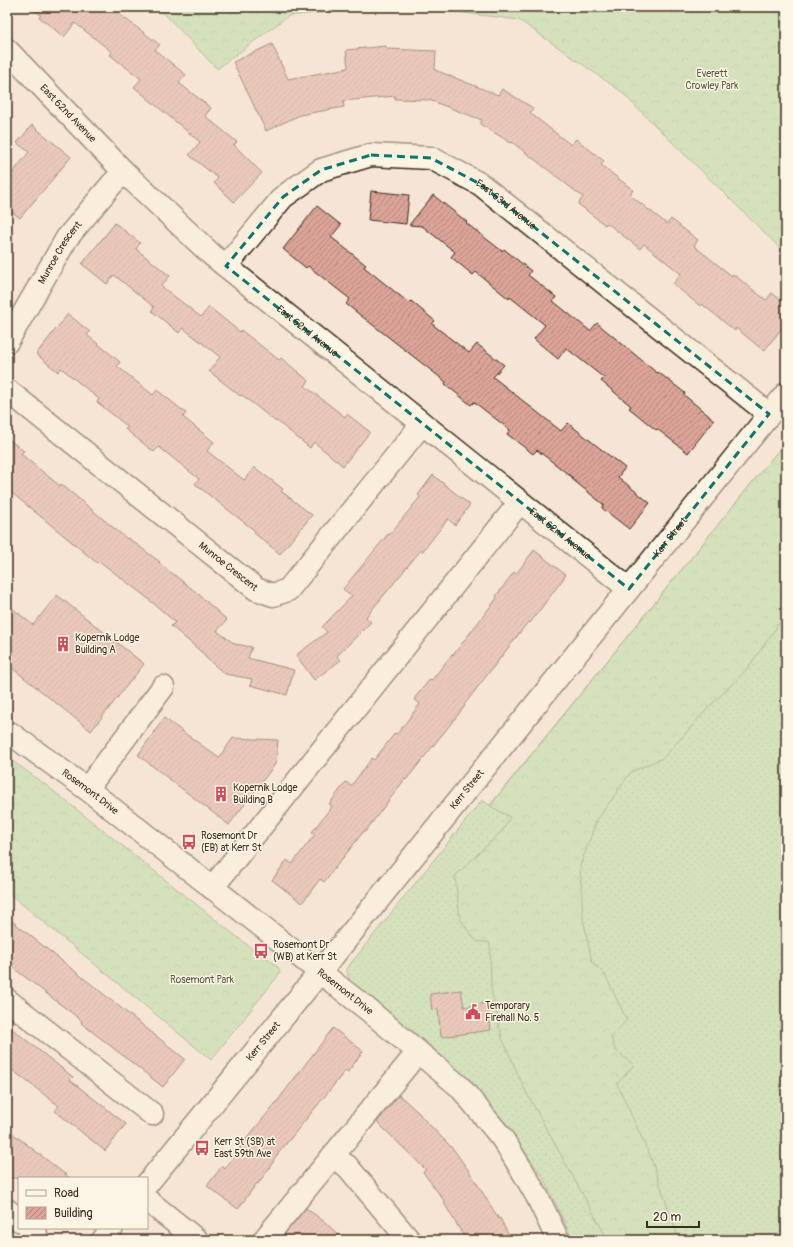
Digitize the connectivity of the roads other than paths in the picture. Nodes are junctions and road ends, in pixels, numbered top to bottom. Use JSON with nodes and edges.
{"nodes":[{"id":1,"x":7,"y":50,"type":"edge"},
{"id":2,"x":124,"y":172,"type":"junction"},
{"id":3,"x":226,"y":266,"type":"junction"},
{"id":4,"x":7,"y":342,"type":"edge"},
{"id":5,"x":7,"y":390,"type":"edge"},
{"id":6,"x":786,"y":394,"type":"edge"},
{"id":7,"x":769,"y":414,"type":"junction"},
{"id":8,"x":422,"y":424,"type":"junction"},
{"id":9,"x":520,"y":502,"type":"junction"},
{"id":10,"x":629,"y":589,"type":"junction"},
{"id":11,"x":163,"y":687,"type":"dead end"},
{"id":12,"x":7,"y":731,"type":"edge"},
{"id":13,"x":87,"y":788,"type":"junction"},
{"id":14,"x":212,"y":888,"type":"junction"},
{"id":15,"x":320,"y":972,"type":"junction"},
{"id":16,"x":7,"y":1000,"type":"edge"},
{"id":17,"x":418,"y":1052,"type":"junction"},
{"id":18,"x":152,"y":1114,"type":"dead end"},
{"id":19,"x":332,"y":1157,"type":"junction"},
{"id":20,"x":148,"y":1183,"type":"edge"},
{"id":21,"x":148,"y":1201,"type":"edge"},
{"id":22,"x":7,"y":1210,"type":"edge"},
{"id":23,"x":18,"y":1219,"type":"edge"},
{"id":24,"x":111,"y":1229,"type":"edge"},
{"id":25,"x":103,"y":1240,"type":"edge"},
{"id":26,"x":197,"y":1240,"type":"edge"},
{"id":27,"x":264,"y":1240,"type":"edge"},
{"id":28,"x":409,"y":1240,"type":"edge"},
{"id":29,"x":558,"y":1240,"type":"edge"}],
"edges":[{"from":1,"to":2,"type":"street","name":"East 62nd Avenue"},
{"from":2,"to":3,"type":"street","name":"East 62nd Avenue"},
{"from":2,"to":4,"type":"street","name":"Munroe Crescent"},
{"from":3,"to":7,"type":"street","name":"East 63rd Avenue"},
{"from":3,"to":8,"type":"street","name":"East 62nd Avenue"},
{"from":5,"to":8,"type":"street","name":"Munroe Crescent"},
{"from":6,"to":7,"type":"street","name":"Kerr Street"},
{"from":7,"to":10,"type":"street","name":"Kerr Street"},
{"from":8,"to":9,"type":"street","name":"East 62nd Avenue"},
{"from":9,"to":10,"type":"street","name":"East 62nd Avenue"},
{"from":9,"to":14,"type":"street"},
{"from":10,"to":15,"type":"street","name":"Kerr Street"},
{"from":11,"to":13,"type":"street"},
{"from":12,"to":13,"type":"street","name":"Rosemont Drive"},
{"from":13,"to":14,"type":"street","name":"Rosemont Drive"},
{"from":14,"to":15,"type":"street","name":"Rosemont Drive"},
{"from":15,"to":17,"type":"street","name":"Rosemont Drive"},
{"from":15,"to":20,"type":"street","name":"Kerr Street"},
{"from":16,"to":18,"type":"street"},
{"from":17,"to":19,"type":"street"},
{"from":17,"to":29,"type":"street","name":"Rosemont Drive"},
{"from":19,"to":27,"type":"street"},
{"from":19,"to":28,"type":"street"},
{"from":21,"to":26,"type":"street"},
{"from":22,"to":23,"type":"street"},
{"from":24,"to":25,"type":"street"}]}
